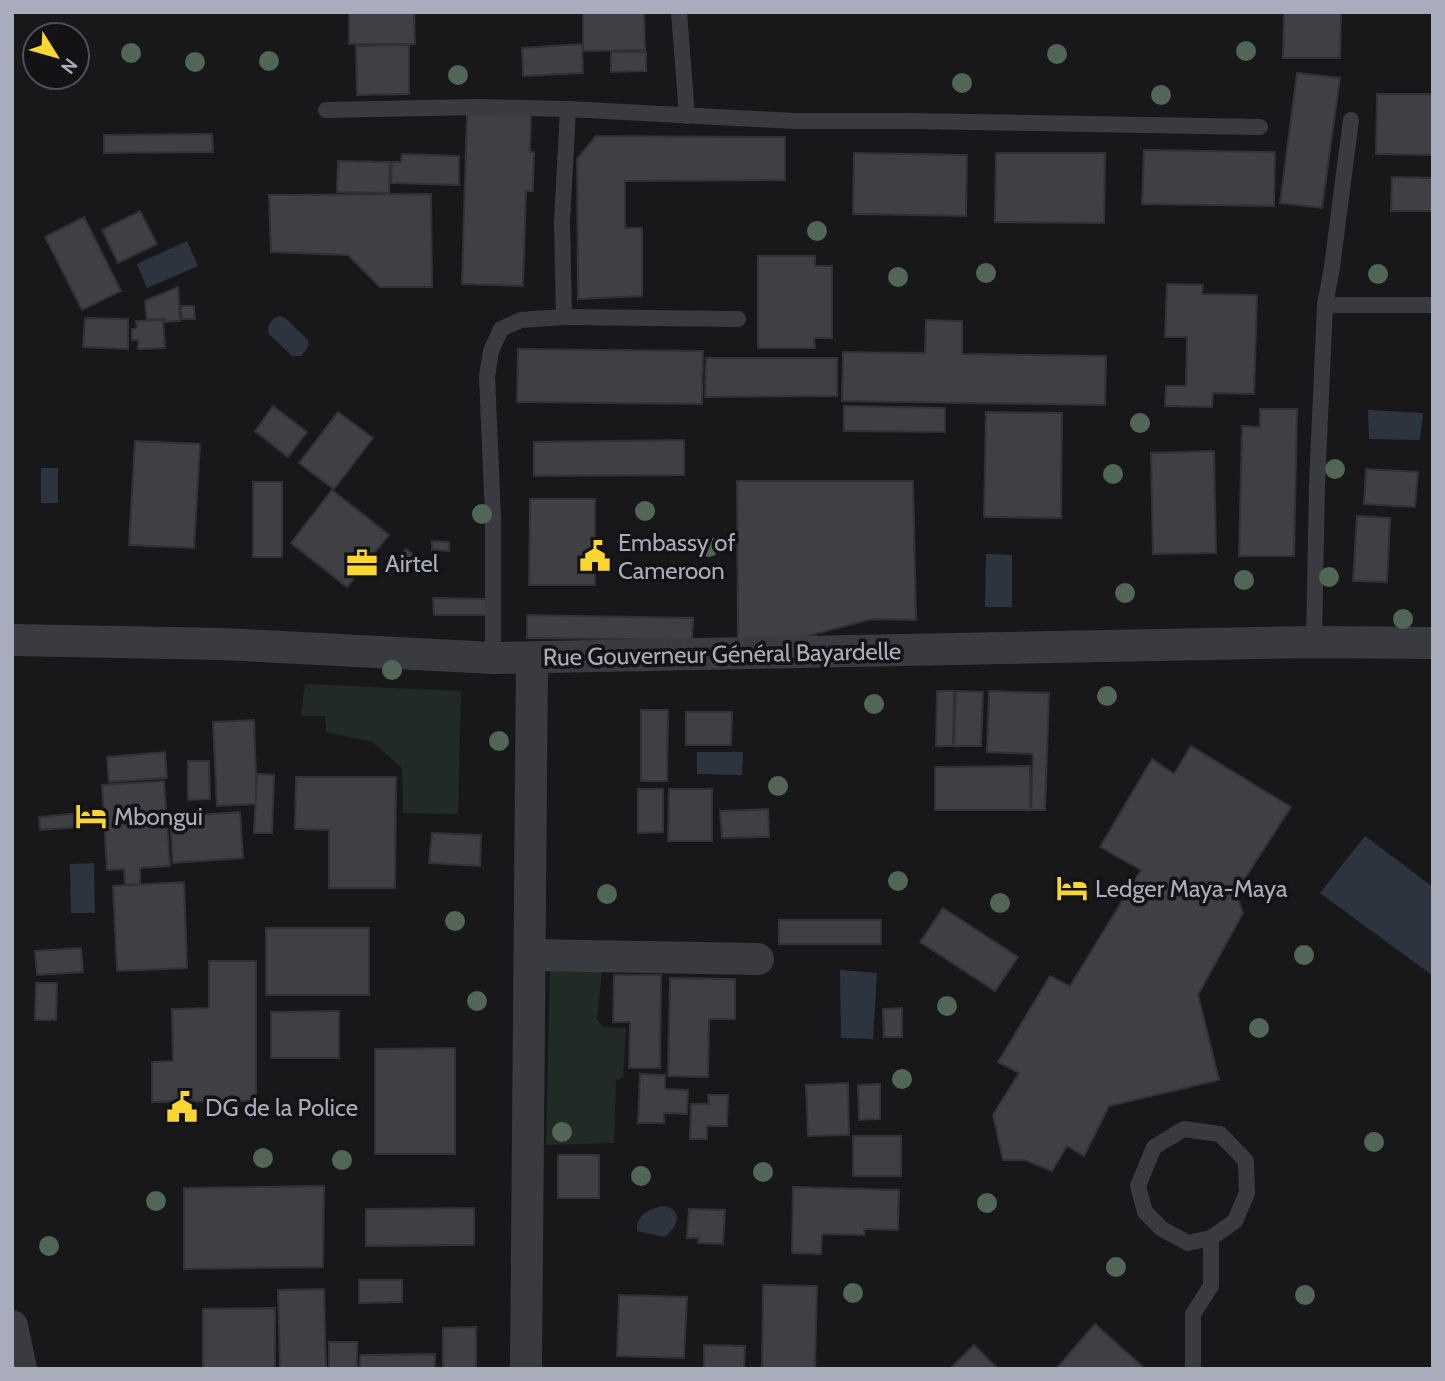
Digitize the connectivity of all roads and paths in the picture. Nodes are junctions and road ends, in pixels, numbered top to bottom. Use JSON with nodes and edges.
{"nodes":[{"id":1,"x":679,"y":12,"type":"edge"},
{"id":2,"x":568,"y":108,"type":"junction"},
{"id":3,"x":326,"y":110,"type":"dead end"},
{"id":4,"x":687,"y":116,"type":"junction"},
{"id":5,"x":1351,"y":120,"type":"dead end"},
{"id":6,"x":1260,"y":127,"type":"dead end"},
{"id":7,"x":1325,"y":305,"type":"junction"},
{"id":8,"x":1433,"y":305,"type":"edge"},
{"id":9,"x":564,"y":317,"type":"junction"},
{"id":10,"x":738,"y":318,"type":"dead end"},
{"id":11,"x":12,"y":640,"type":"edge"},
{"id":12,"x":1314,"y":642,"type":"junction"},
{"id":13,"x":1433,"y":643,"type":"edge"},
{"id":14,"x":493,"y":658,"type":"junction"},
{"id":15,"x":532,"y":658,"type":"junction"},
{"id":16,"x":531,"y":955,"type":"junction"},
{"id":17,"x":758,"y":959,"type":"dead end"},
{"id":18,"x":1211,"y":1238,"type":"junction"},
{"id":19,"x":12,"y":1326,"type":"edge"},
{"id":20,"x":21,"y":1369,"type":"edge"},
{"id":21,"x":526,"y":1369,"type":"edge"},
{"id":22,"x":1193,"y":1369,"type":"edge"}],
"edges":[{"from":1,"to":4,"type":"lane"},
{"from":2,"to":3,"type":"lane"},
{"from":2,"to":4,"type":"lane"},
{"from":2,"to":9,"type":"lane"},
{"from":4,"to":6,"type":"lane"},
{"from":5,"to":7,"type":"lane"},
{"from":7,"to":8,"type":"lane"},
{"from":7,"to":12,"type":"lane"},
{"from":9,"to":10,"type":"lane"},
{"from":9,"to":14,"type":"lane"},
{"from":11,"to":14,"type":"street","name":"Rue Gouverneur Général Bayardelle"},
{"from":12,"to":13,"type":"street","name":"Rue Gouverneur Général Bayardelle"},
{"from":12,"to":15,"type":"street","name":"Rue Gouverneur Général Bayardelle"},
{"from":14,"to":15,"type":"street","name":"Rue Gouverneur Général Bayardelle"},
{"from":15,"to":16,"type":"street"},
{"from":16,"to":17,"type":"street"},
{"from":16,"to":21,"type":"street"},
{"from":18,"to":18,"type":"lane"},
{"from":18,"to":22,"type":"lane"},
{"from":19,"to":20,"type":"street"}]}
